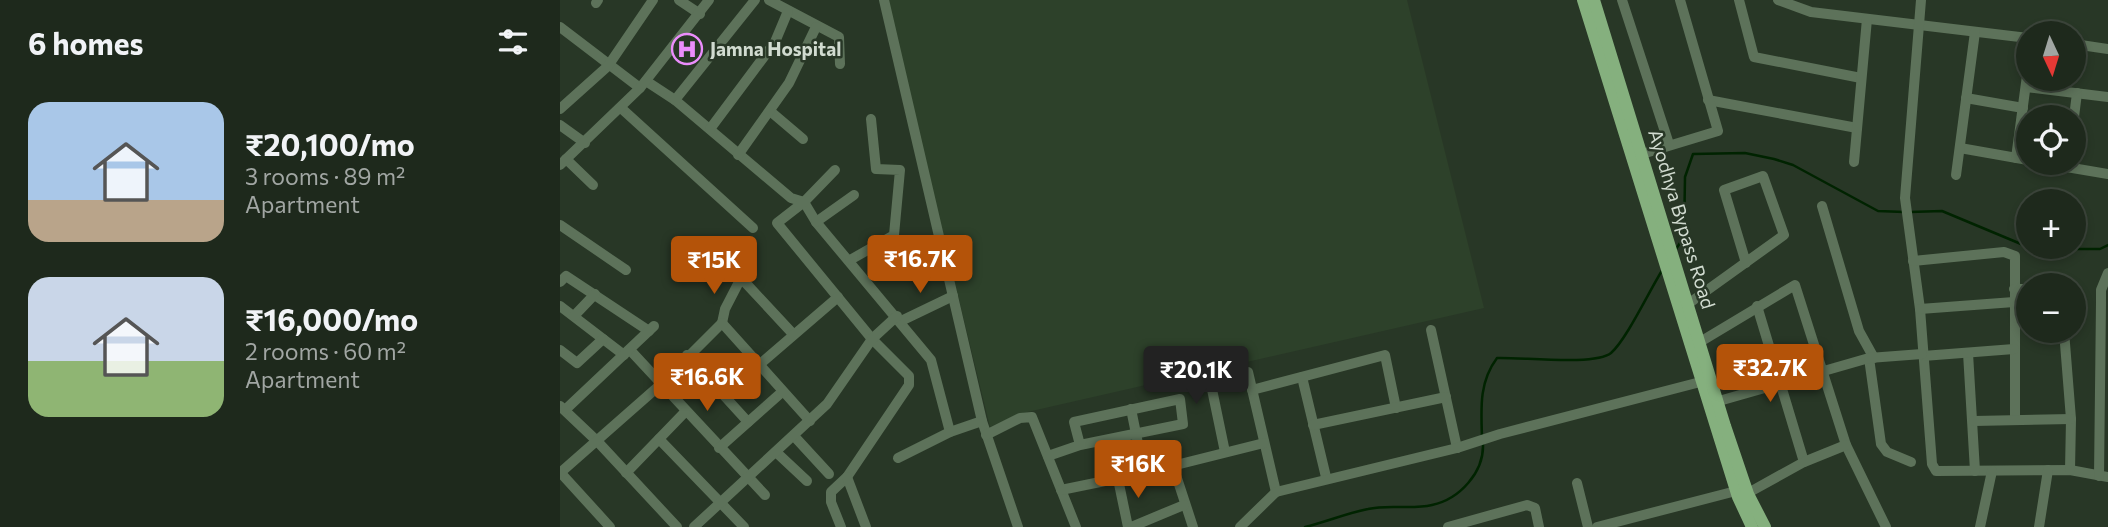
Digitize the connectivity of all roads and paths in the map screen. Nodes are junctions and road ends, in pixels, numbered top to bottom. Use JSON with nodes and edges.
{"nodes":[{"id":1,"x":653,"y":0,"type":"edge"},
{"id":2,"x":679,"y":0,"type":"edge"},
{"id":3,"x":709,"y":0,"type":"edge"},
{"id":4,"x":755,"y":0,"type":"edge"},
{"id":5,"x":769,"y":0,"type":"edge"},
{"id":6,"x":884,"y":0,"type":"edge"},
{"id":7,"x":1583,"y":0,"type":"edge"},
{"id":8,"x":1594,"y":0,"type":"edge"},
{"id":9,"x":1622,"y":0,"type":"edge"},
{"id":10,"x":1680,"y":0,"type":"edge"},
{"id":11,"x":1739,"y":0,"type":"edge"},
{"id":12,"x":1778,"y":0,"type":"edge"},
{"id":13,"x":1921,"y":0,"type":"edge"},
{"id":14,"x":788,"y":11,"type":"junction"},
{"id":15,"x":700,"y":14,"type":"junction"},
{"id":16,"x":1867,"y":19,"type":"junction"},
{"id":17,"x":1917,"y":25,"type":"junction"},
{"id":18,"x":560,"y":27,"type":"edge"},
{"id":19,"x":816,"y":27,"type":"junction"},
{"id":20,"x":1975,"y":32,"type":"junction"},
{"id":21,"x":2016,"y":37,"type":"edge"},
{"id":22,"x":2086,"y":46,"type":"edge"},
{"id":23,"x":2108,"y":49,"type":"edge"},
{"id":24,"x":840,"y":64,"type":"dead end"},
{"id":25,"x":608,"y":66,"type":"junction"},
{"id":26,"x":1861,"y":78,"type":"junction"},
{"id":27,"x":643,"y":85,"type":"junction"},
{"id":28,"x":2060,"y":91,"type":"edge"},
{"id":29,"x":2077,"y":93,"type":"junction"},
{"id":30,"x":2108,"y":97,"type":"edge"},
{"id":31,"x":1966,"y":98,"type":"junction"},
{"id":32,"x":675,"y":100,"type":"junction"},
{"id":33,"x":1709,"y":100,"type":"junction"},
{"id":34,"x":2076,"y":105,"type":"edge"},
{"id":35,"x":2016,"y":107,"type":"edge"},
{"id":36,"x":621,"y":108,"type":"junction"},
{"id":37,"x":560,"y":109,"type":"edge"},
{"id":38,"x":771,"y":111,"type":"junction"},
{"id":39,"x":871,"y":119,"type":"dead end"},
{"id":40,"x":560,"y":125,"type":"edge"},
{"id":41,"x":1857,"y":128,"type":"junction"},
{"id":42,"x":710,"y":129,"type":"junction"},
{"id":43,"x":803,"y":139,"type":"dead end"},
{"id":44,"x":584,"y":143,"type":"junction"},
{"id":45,"x":1669,"y":144,"type":"junction"},
{"id":46,"x":1960,"y":148,"type":"junction"},
{"id":47,"x":1642,"y":154,"type":"junction"},
{"id":48,"x":738,"y":155,"type":"junction"},
{"id":49,"x":2016,"y":158,"type":"edge"},
{"id":50,"x":563,"y":162,"type":"edge"},
{"id":51,"x":1854,"y":162,"type":"dead end"},
{"id":52,"x":2086,"y":169,"type":"edge"},
{"id":53,"x":835,"y":170,"type":"dead end"},
{"id":54,"x":2108,"y":174,"type":"edge"},
{"id":55,"x":1956,"y":175,"type":"dead end"},
{"id":56,"x":593,"y":185,"type":"dead end"},
{"id":57,"x":855,"y":195,"type":"dead end"},
{"id":58,"x":804,"y":202,"type":"junction"},
{"id":59,"x":1822,"y":206,"type":"dead end"},
{"id":60,"x":816,"y":222,"type":"junction"},
{"id":61,"x":560,"y":225,"type":"edge"},
{"id":62,"x":752,"y":228,"type":"dead end"},
{"id":63,"x":1660,"y":233,"type":"junction"},
{"id":64,"x":850,"y":260,"type":"junction"},
{"id":65,"x":1913,"y":261,"type":"junction"},
{"id":66,"x":1746,"y":262,"type":"junction"},
{"id":67,"x":625,"y":270,"type":"dead end"},
{"id":68,"x":2108,"y":273,"type":"edge"},
{"id":69,"x":560,"y":282,"type":"edge"},
{"id":70,"x":1678,"y":287,"type":"junction"},
{"id":71,"x":2014,"y":289,"type":"joint"},
{"id":72,"x":595,"y":294,"type":"junction"},
{"id":73,"x":953,"y":296,"type":"junction"},
{"id":74,"x":838,"y":297,"type":"junction"},
{"id":75,"x":2014,"y":302,"type":"junction"},
{"id":76,"x":1688,"y":304,"type":"junction"},
{"id":77,"x":560,"y":306,"type":"edge"},
{"id":78,"x":1756,"y":306,"type":"junction"},
{"id":79,"x":1920,"y":309,"type":"junction"},
{"id":80,"x":574,"y":316,"type":"junction"},
{"id":81,"x":899,"y":318,"type":"junction"},
{"id":82,"x":2101,"y":321,"type":"junction"},
{"id":83,"x":722,"y":323,"type":"junction"},
{"id":84,"x":1431,"y":330,"type":"dead end"},
{"id":85,"x":2108,"y":331,"type":"edge"},
{"id":86,"x":793,"y":334,"type":"junction"},
{"id":87,"x":603,"y":339,"type":"junction"},
{"id":88,"x":872,"y":339,"type":"junction"},
{"id":89,"x":1700,"y":342,"type":"junction"},
{"id":90,"x":2065,"y":343,"type":"edge"},
{"id":91,"x":2014,"y":349,"type":"junction"},
{"id":92,"x":560,"y":350,"type":"edge"},
{"id":93,"x":627,"y":353,"type":"junction"},
{"id":94,"x":1968,"y":353,"type":"junction"},
{"id":95,"x":687,"y":355,"type":"junction"},
{"id":96,"x":1922,"y":355,"type":"junction"},
{"id":97,"x":1872,"y":358,"type":"junction"},
{"id":98,"x":759,"y":365,"type":"junction"},
{"id":99,"x":1822,"y":371,"type":"junction"},
{"id":100,"x":1248,"y":372,"type":"dead end"},
{"id":101,"x":1209,"y":375,"type":"dead end"},
{"id":102,"x":1302,"y":377,"type":"junction"},
{"id":103,"x":1707,"y":381,"type":"junction"},
{"id":104,"x":660,"y":384,"type":"junction"},
{"id":105,"x":1779,"y":384,"type":"junction"},
{"id":106,"x":1252,"y":390,"type":"junction"},
{"id":107,"x":782,"y":392,"type":"junction"},
{"id":108,"x":1446,"y":397,"type":"junction"},
{"id":109,"x":1713,"y":402,"type":"junction"},
{"id":110,"x":563,"y":408,"type":"edge"},
{"id":111,"x":1396,"y":408,"type":"junction"},
{"id":112,"x":1131,"y":409,"type":"junction"},
{"id":113,"x":685,"y":412,"type":"junction"},
{"id":114,"x":2071,"y":419,"type":"junction"},
{"id":115,"x":2015,"y":420,"type":"junction"},
{"id":116,"x":810,"y":421,"type":"junction"},
{"id":117,"x":982,"y":421,"type":"junction"},
{"id":118,"x":1974,"y":421,"type":"junction"},
{"id":119,"x":748,"y":422,"type":"junction"},
{"id":120,"x":1313,"y":425,"type":"junction"},
{"id":121,"x":950,"y":432,"type":"junction"},
{"id":122,"x":1136,"y":432,"type":"junction"},
{"id":123,"x":986,"y":435,"type":"junction"},
{"id":124,"x":794,"y":436,"type":"junction"},
{"id":125,"x":659,"y":439,"type":"junction"},
{"id":126,"x":598,"y":442,"type":"junction"},
{"id":127,"x":1264,"y":443,"type":"junction"},
{"id":128,"x":1080,"y":445,"type":"junction"},
{"id":129,"x":1846,"y":445,"type":"junction"},
{"id":130,"x":1457,"y":448,"type":"junction"},
{"id":131,"x":719,"y":449,"type":"junction"},
{"id":132,"x":776,"y":452,"type":"junction"},
{"id":133,"x":1225,"y":452,"type":"junction"},
{"id":134,"x":1048,"y":456,"type":"junction"},
{"id":135,"x":898,"y":458,"type":"dead end"},
{"id":136,"x":1804,"y":462,"type":"junction"},
{"id":137,"x":1911,"y":462,"type":"dead end"},
{"id":138,"x":1174,"y":466,"type":"junction"},
{"id":139,"x":2048,"y":470,"type":"junction"},
{"id":140,"x":2070,"y":470,"type":"junction"},
{"id":141,"x":1975,"y":471,"type":"junction"},
{"id":142,"x":1992,"y":471,"type":"junction"},
{"id":143,"x":560,"y":472,"type":"edge"},
{"id":144,"x":626,"y":473,"type":"junction"},
{"id":145,"x":1144,"y":473,"type":"junction"},
{"id":146,"x":829,"y":474,"type":"dead end"},
{"id":147,"x":847,"y":477,"type":"junction"},
{"id":148,"x":1326,"y":477,"type":"junction"},
{"id":149,"x":2104,"y":477,"type":"edge"},
{"id":150,"x":747,"y":478,"type":"junction"},
{"id":151,"x":1118,"y":479,"type":"junction"},
{"id":152,"x":807,"y":481,"type":"dead end"},
{"id":153,"x":1577,"y":483,"type":"dead end"},
{"id":154,"x":1061,"y":490,"type":"junction"},
{"id":155,"x":1276,"y":492,"type":"junction"},
{"id":156,"x":1742,"y":492,"type":"junction"},
{"id":157,"x":765,"y":495,"type":"dead end"},
{"id":158,"x":720,"y":502,"type":"junction"},
{"id":159,"x":1184,"y":505,"type":"junction"},
{"id":160,"x":610,"y":527,"type":"edge"},
{"id":161,"x":677,"y":527,"type":"edge"},
{"id":162,"x":694,"y":527,"type":"edge"},
{"id":163,"x":744,"y":527,"type":"edge"},
{"id":164,"x":841,"y":527,"type":"edge"},
{"id":165,"x":866,"y":527,"type":"edge"},
{"id":166,"x":1018,"y":527,"type":"edge"},
{"id":167,"x":1076,"y":527,"type":"edge"},
{"id":168,"x":1129,"y":527,"type":"edge"},
{"id":169,"x":1193,"y":527,"type":"edge"},
{"id":170,"x":1240,"y":527,"type":"edge"},
{"id":171,"x":1448,"y":527,"type":"edge"},
{"id":172,"x":1539,"y":527,"type":"edge"},
{"id":173,"x":1588,"y":527,"type":"edge"},
{"id":174,"x":1597,"y":527,"type":"edge"},
{"id":175,"x":1752,"y":527,"type":"edge"},
{"id":176,"x":1765,"y":527,"type":"edge"},
{"id":177,"x":1886,"y":527,"type":"edge"},
{"id":178,"x":1980,"y":527,"type":"edge"},
{"id":179,"x":2039,"y":527,"type":"edge"}],
"edges":[{"from":1,"to":25,"type":"street"},
{"from":2,"to":15,"type":"street"},
{"from":3,"to":15,"type":"street"},
{"from":4,"to":32,"type":"street"},
{"from":5,"to":14,"type":"street"},
{"from":6,"to":73,"type":"street"},
{"from":7,"to":63,"type":"main road","name":"Ayodhya Bypass Road"},
{"from":8,"to":47,"type":"main road","name":"Ayodhya Bypass Road"},
{"from":9,"to":45,"type":"street"},
{"from":10,"to":33,"type":"street"},
{"from":11,"to":26,"type":"street"},
{"from":12,"to":16,"type":"street"},
{"from":13,"to":17,"type":"street"},
{"from":14,"to":19,"type":"street"},
{"from":14,"to":42,"type":"street"},
{"from":15,"to":27,"type":"street"},
{"from":16,"to":17,"type":"street"},
{"from":16,"to":26,"type":"street"},
{"from":17,"to":20,"type":"street"},
{"from":17,"to":65,"type":"street"},
{"from":18,"to":25,"type":"street"},
{"from":19,"to":24,"type":"street"},
{"from":19,"to":38,"type":"street"},
{"from":20,"to":21,"type":"street"},
{"from":20,"to":31,"type":"street"},
{"from":22,"to":23,"type":"street"},
{"from":25,"to":27,"type":"street"},
{"from":25,"to":37,"type":"street"},
{"from":26,"to":41,"type":"street"},
{"from":27,"to":32,"type":"street"},
{"from":27,"to":36,"type":"street"},
{"from":28,"to":29,"type":"street"},
{"from":29,"to":30,"type":"street"},
{"from":29,"to":34,"type":"street"},
{"from":31,"to":35,"type":"street"},
{"from":31,"to":46,"type":"street"},
{"from":32,"to":42,"type":"street"},
{"from":33,"to":41,"type":"street"},
{"from":33,"to":45,"type":"street"},
{"from":36,"to":44,"type":"street"},
{"from":36,"to":62,"type":"street"},
{"from":38,"to":43,"type":"street"},
{"from":38,"to":48,"type":"street"},
{"from":39,"to":64,"type":"street"},
{"from":40,"to":44,"type":"street"},
{"from":41,"to":51,"type":"street"},
{"from":42,"to":48,"type":"street"},
{"from":44,"to":50,"type":"street"},
{"from":45,"to":47,"type":"street"},
{"from":46,"to":49,"type":"street"},
{"from":46,"to":55,"type":"street"},
{"from":47,"to":63,"type":"main road","name":"Ayodhya Bypass Road"},
{"from":48,"to":58,"type":"street"},
{"from":50,"to":56,"type":"street"},
{"from":52,"to":54,"type":"street"},
{"from":53,"to":58,"type":"street"},
{"from":57,"to":60,"type":"street"},
{"from":58,"to":60,"type":"street"},
{"from":58,"to":74,"type":"street"},
{"from":59,"to":97,"type":"street"},
{"from":60,"to":64,"type":"street"},
{"from":61,"to":67,"type":"street"},
{"from":63,"to":70,"type":"main road","name":"Ayodhya Bypass Road"},
{"from":64,"to":81,"type":"street"},
{"from":65,"to":71,"type":"street"},
{"from":65,"to":79,"type":"street"},
{"from":66,"to":66,"type":"street"},
{"from":66,"to":76,"type":"street"},
{"from":68,"to":82,"type":"street"},
{"from":69,"to":72,"type":"street"},
{"from":70,"to":76,"type":"main road","name":"Ayodhya Bypass Road"},
{"from":70,"to":103,"type":"main road","name":"Ayodhya Bypass Road"},
{"from":71,"to":75,"type":"street"},
{"from":72,"to":80,"type":"street"},
{"from":72,"to":93,"type":"street"},
{"from":73,"to":81,"type":"street"},
{"from":73,"to":117,"type":"street"},
{"from":74,"to":86,"type":"street"},
{"from":74,"to":88,"type":"street"},
{"from":75,"to":79,"type":"street"},
{"from":75,"to":91,"type":"street"},
{"from":76,"to":89,"type":"main road","name":"Ayodhya Bypass Road"},
{"from":77,"to":80,"type":"street"},
{"from":78,"to":89,"type":"street"},
{"from":78,"to":99,"type":"street"},
{"from":78,"to":105,"type":"street"},
{"from":79,"to":96,"type":"street"},
{"from":80,"to":87,"type":"street"},
{"from":81,"to":88,"type":"street"},
{"from":81,"to":121,"type":"street"},
{"from":82,"to":85,"type":"street"},
{"from":82,"to":149,"type":"street"},
{"from":83,"to":86,"type":"street"},
{"from":83,"to":95,"type":"street"},
{"from":83,"to":98,"type":"street"},
{"from":84,"to":108,"type":"street"},
{"from":86,"to":98,"type":"street"},
{"from":87,"to":92,"type":"street"},
{"from":87,"to":93,"type":"street"},
{"from":88,"to":116,"type":"street"},
{"from":88,"to":147,"type":"street"},
{"from":89,"to":103,"type":"main road","name":"Ayodhya Bypass Road"},
{"from":90,"to":114,"type":"street"},
{"from":91,"to":94,"type":"street"},
{"from":91,"to":115,"type":"street"},
{"from":93,"to":104,"type":"street"},
{"from":93,"to":110,"type":"street"},
{"from":94,"to":96,"type":"street"},
{"from":94,"to":118,"type":"street"},
{"from":95,"to":104,"type":"street"},
{"from":95,"to":119,"type":"street"},
{"from":96,"to":97,"type":"street"},
{"from":96,"to":141,"type":"street"},
{"from":97,"to":99,"type":"street"},
{"from":97,"to":137,"type":"street"},
{"from":98,"to":107,"type":"street"},
{"from":99,"to":105,"type":"street"},
{"from":99,"to":129,"type":"street"},
{"from":100,"to":106,"type":"street"},
{"from":101,"to":133,"type":"street"},
{"from":102,"to":106,"type":"street"},
{"from":102,"to":111,"type":"street"},
{"from":102,"to":120,"type":"street"},
{"from":103,"to":109,"type":"main road","name":"Ayodhya Bypass Road"},
{"from":103,"to":130,"type":"street"},
{"from":104,"to":113,"type":"street"},
{"from":104,"to":126,"type":"street"},
{"from":105,"to":109,"type":"street"},
{"from":105,"to":136,"type":"street"},
{"from":106,"to":127,"type":"street"},
{"from":107,"to":116,"type":"street"},
{"from":107,"to":119,"type":"street"},
{"from":108,"to":111,"type":"street"},
{"from":108,"to":130,"type":"street"},
{"from":109,"to":156,"type":"main road","name":"Ayodhya Bypass Road"},
{"from":110,"to":126,"type":"street"},
{"from":111,"to":120,"type":"street"},
{"from":112,"to":122,"type":"street"},
{"from":112,"to":122,"type":"street"},
{"from":112,"to":128,"type":"street"},
{"from":113,"to":125,"type":"street"},
{"from":113,"to":131,"type":"street"},
{"from":114,"to":115,"type":"street"},
{"from":114,"to":140,"type":"street"},
{"from":115,"to":118,"type":"street"},
{"from":116,"to":124,"type":"street"},
{"from":117,"to":121,"type":"street"},
{"from":117,"to":123,"type":"street"},
{"from":118,"to":141,"type":"street"},
{"from":119,"to":131,"type":"street"},
{"from":120,"to":148,"type":"street"},
{"from":121,"to":135,"type":"street"},
{"from":122,"to":128,"type":"street"},
{"from":122,"to":145,"type":"street"},
{"from":123,"to":134,"type":"street"},
{"from":123,"to":166,"type":"street"},
{"from":124,"to":132,"type":"street"},
{"from":124,"to":146,"type":"street"},
{"from":125,"to":144,"type":"street"},
{"from":125,"to":158,"type":"street"},
{"from":126,"to":143,"type":"street"},
{"from":126,"to":144,"type":"street"},
{"from":127,"to":133,"type":"street"},
{"from":127,"to":155,"type":"street"},
{"from":128,"to":134,"type":"street"},
{"from":129,"to":136,"type":"street"},
{"from":129,"to":177,"type":"street"},
{"from":130,"to":148,"type":"street"},
{"from":131,"to":150,"type":"street"},
{"from":132,"to":150,"type":"street"},
{"from":132,"to":152,"type":"street"},
{"from":133,"to":138,"type":"street"},
{"from":134,"to":154,"type":"street"},
{"from":136,"to":156,"type":"street"},
{"from":138,"to":145,"type":"street"},
{"from":138,"to":159,"type":"street"},
{"from":139,"to":140,"type":"street"},
{"from":139,"to":142,"type":"street"},
{"from":139,"to":179,"type":"street"},
{"from":140,"to":149,"type":"street"},
{"from":141,"to":142,"type":"street"},
{"from":142,"to":178,"type":"street"},
{"from":143,"to":160,"type":"street"},
{"from":144,"to":161,"type":"street"},
{"from":145,"to":151,"type":"street"},
{"from":147,"to":164,"type":"street"},
{"from":147,"to":165,"type":"street"},
{"from":148,"to":155,"type":"street"},
{"from":150,"to":157,"type":"street"},
{"from":150,"to":158,"type":"street"},
{"from":151,"to":154,"type":"street"},
{"from":151,"to":168,"type":"street"},
{"from":153,"to":173,"type":"street"},
{"from":154,"to":167,"type":"street"},
{"from":155,"to":170,"type":"street"},
{"from":156,"to":174,"type":"street"},
{"from":156,"to":175,"type":"main road","name":"Ayodhya Bypass Road"},
{"from":156,"to":176,"type":"main road","name":"Ayodhya Bypass Road"},
{"from":158,"to":162,"type":"street"},
{"from":158,"to":163,"type":"street"},
{"from":159,"to":168,"type":"street"},
{"from":159,"to":169,"type":"street"},
{"from":171,"to":172,"type":"street"}]}
